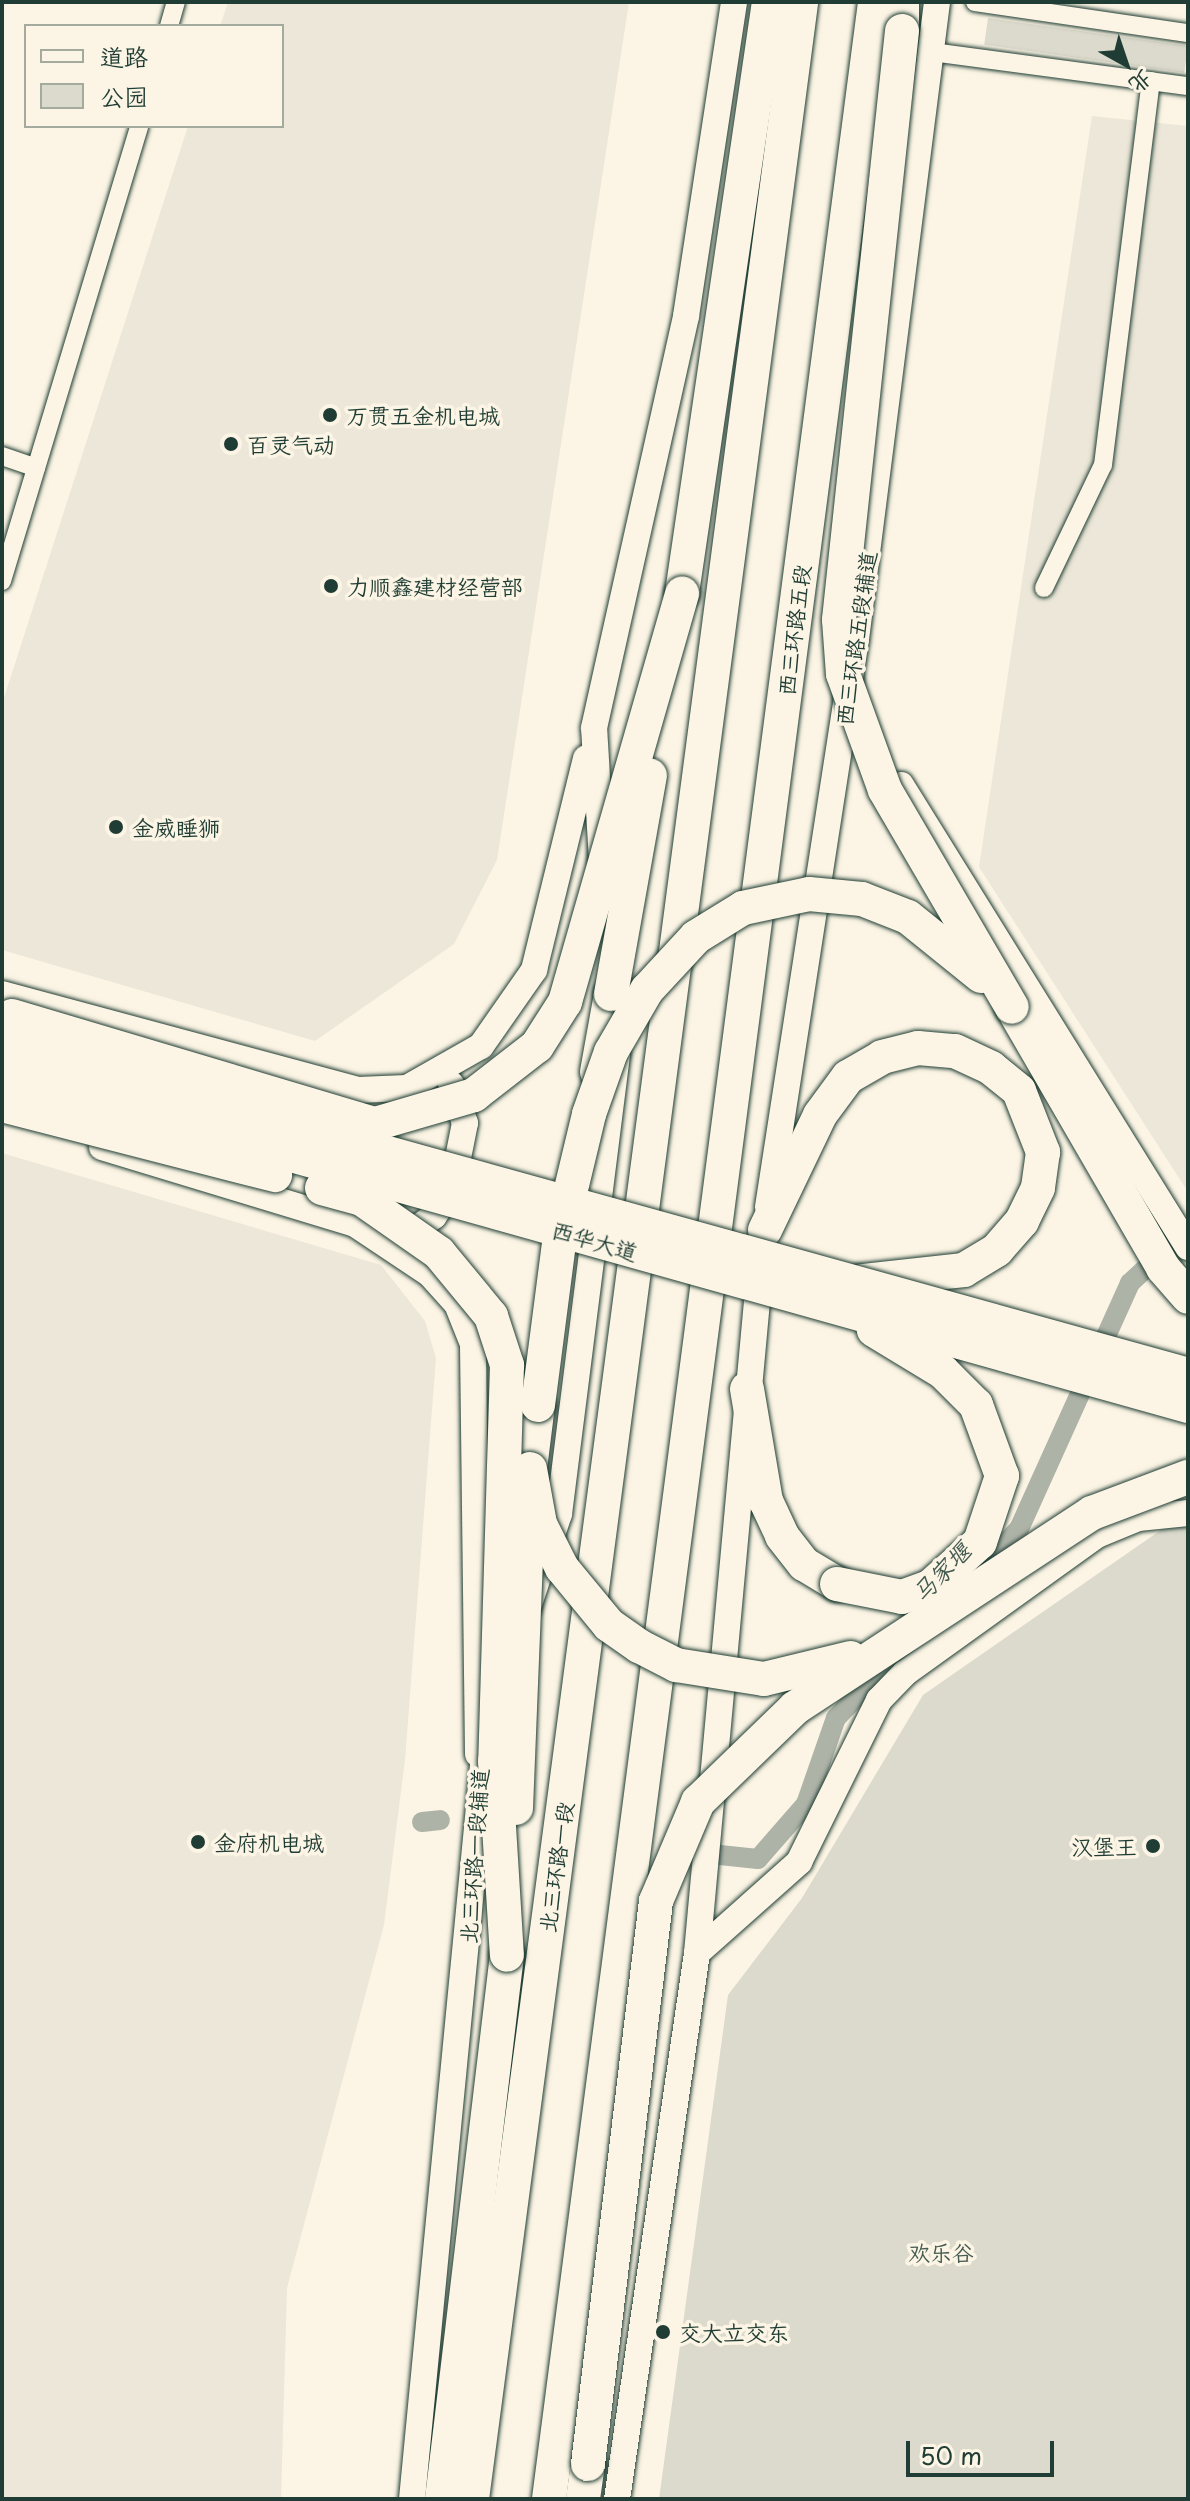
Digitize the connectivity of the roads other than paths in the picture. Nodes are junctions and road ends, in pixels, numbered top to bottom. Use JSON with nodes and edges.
{"nodes":[{"id":1,"x":176,"y":2,"type":"edge"},
{"id":2,"x":734,"y":2,"type":"edge"},
{"id":3,"x":801,"y":2,"type":"edge"},
{"id":4,"x":875,"y":2,"type":"edge"},
{"id":5,"x":937,"y":2,"type":"edge"},
{"id":6,"x":975,"y":2,"type":"edge"},
{"id":7,"x":768,"y":5,"type":"edge"},
{"id":8,"x":902,"y":16,"type":"edge"},
{"id":9,"x":170,"y":24,"type":"edge"},
{"id":10,"x":1188,"y":33,"type":"edge"},
{"id":11,"x":932,"y":52,"type":"junction"},
{"id":12,"x":1151,"y":81,"type":"junction"},
{"id":13,"x":1188,"y":86,"type":"edge"},
{"id":14,"x":138,"y":128,"type":"edge"},
{"id":15,"x":2,"y":456,"type":"edge"},
{"id":16,"x":36,"y":468,"type":"junction"},
{"id":17,"x":2,"y":581,"type":"edge"},
{"id":18,"x":1044,"y":588,"type":"dead end"},
{"id":19,"x":682,"y":593,"type":"junction"},
{"id":20,"x":856,"y":639,"type":"junction"},
{"id":21,"x":594,"y":728,"type":"junction"},
{"id":22,"x":1012,"y":1007,"type":"junction"},
{"id":23,"x":5,"y":1017,"type":"edge"},
{"id":24,"x":142,"y":1055,"type":"junction"},
{"id":25,"x":446,"y":1071,"type":"junction"},
{"id":26,"x":2,"y":1074,"type":"edge"},
{"id":27,"x":2,"y":1105,"type":"edge"},
{"id":28,"x":589,"y":1114,"type":"junction"},
{"id":29,"x":2,"y":1119,"type":"edge"},
{"id":30,"x":214,"y":1119,"type":"junction"},
{"id":31,"x":375,"y":1124,"type":"junction"},
{"id":32,"x":122,"y":1137,"type":"junction"},
{"id":33,"x":278,"y":1137,"type":"junction"},
{"id":34,"x":362,"y":1199,"type":"junction"},
{"id":35,"x":765,"y":1230,"type":"junction"},
{"id":36,"x":392,"y":1246,"type":"junction"},
{"id":37,"x":1188,"y":1247,"type":"edge"},
{"id":38,"x":845,"y":1295,"type":"junction"},
{"id":39,"x":1188,"y":1297,"type":"edge"},
{"id":40,"x":1188,"y":1375,"type":"edge"},
{"id":41,"x":747,"y":1389,"type":"junction"},
{"id":42,"x":1188,"y":1406,"type":"edge"},
{"id":43,"x":530,"y":1469,"type":"junction"},
{"id":44,"x":1188,"y":1477,"type":"edge"},
{"id":45,"x":1188,"y":1513,"type":"edge"},
{"id":46,"x":934,"y":1616,"type":"junction"},
{"id":47,"x":479,"y":1766,"type":"junction"},
{"id":48,"x":697,"y":1953,"type":"junction"},
{"id":49,"x":507,"y":1955,"type":"junction"},
{"id":50,"x":412,"y":2499,"type":"edge"},
{"id":51,"x":442,"y":2499,"type":"edge"},
{"id":52,"x":472,"y":2499,"type":"edge"},
{"id":53,"x":549,"y":2499,"type":"edge"},
{"id":54,"x":583,"y":2499,"type":"edge"},
{"id":55,"x":617,"y":2499,"type":"edge"}],
"edges":[{"from":1,"to":9,"type":"street"},
{"from":2,"to":21,"type":"main road"},
{"from":3,"to":52,"type":"highway","name":"北三环路一段"},
{"from":4,"to":53,"type":"highway","name":"西三环路五段"},
{"from":5,"to":11,"type":"main road","name":"西三环路五段辅道"},
{"from":6,"to":10,"type":"street"},
{"from":7,"to":19,"type":"highway"},
{"from":8,"to":22,"type":"highway","bridge":true},
{"from":11,"to":12,"type":"street"},
{"from":11,"to":20,"type":"main road","name":"西三环路五段辅道"},
{"from":12,"to":13,"type":"street"},
{"from":12,"to":18,"type":"street"},
{"from":14,"to":16,"type":"street"},
{"from":15,"to":16,"type":"street"},
{"from":16,"to":17,"type":"street"},
{"from":19,"to":28,"type":"highway","bridge":true},
{"from":19,"to":31,"type":"highway","bridge":true},
{"from":20,"to":35,"type":"main road","name":"西三环路五段辅道"},
{"from":20,"to":37,"type":"main road"},
{"from":21,"to":25,"type":"main road"},
{"from":21,"to":47,"type":"main road","name":"北三环路一段辅道"},
{"from":22,"to":28,"type":"highway","bridge":true},
{"from":22,"to":39,"type":"highway"},
{"from":23,"to":24,"type":"highway","bridge":true},
{"from":23,"to":25,"type":"main road"},
{"from":23,"to":30,"type":"highway","name":"西华大道","bridge":true},
{"from":24,"to":30,"type":"highway","bridge":true},
{"from":24,"to":31,"type":"highway","bridge":true},
{"from":25,"to":36,"type":"main road"},
{"from":26,"to":30,"type":"highway","name":"西华大道","bridge":true},
{"from":27,"to":32,"type":"highway","bridge":true},
{"from":28,"to":43,"type":"highway","bridge":true},
{"from":29,"to":36,"type":"main road"},
{"from":30,"to":32,"type":"highway","bridge":true},
{"from":30,"to":33,"type":"highway","name":"西华大道","bridge":true},
{"from":31,"to":33,"type":"highway","bridge":true},
{"from":32,"to":34,"type":"highway","bridge":true},
{"from":33,"to":34,"type":"highway","bridge":true},
{"from":33,"to":38,"type":"highway","name":"西华大道","bridge":true},
{"from":34,"to":49,"type":"highway","bridge":true},
{"from":35,"to":38,"type":"highway"},
{"from":35,"to":41,"type":"main road","name":"西三环路五段辅道"},
{"from":36,"to":47,"type":"main road"},
{"from":38,"to":40,"type":"highway","name":"西华大道","bridge":true},
{"from":38,"to":41,"type":"highway","bridge":true},
{"from":38,"to":42,"type":"highway","name":"西华大道","bridge":true},
{"from":41,"to":48,"type":"main road"},
{"from":43,"to":46,"type":"highway","bridge":true},
{"from":43,"to":49,"type":"highway","bridge":true},
{"from":44,"to":46,"type":"highway","bridge":true},
{"from":45,"to":48,"type":"main road"},
{"from":46,"to":54,"type":"highway","bridge":true},
{"from":47,"to":50,"type":"main road","name":"北三环路一段辅道"},
{"from":48,"to":55,"type":"main road"},
{"from":49,"to":51,"type":"highway"}]}
